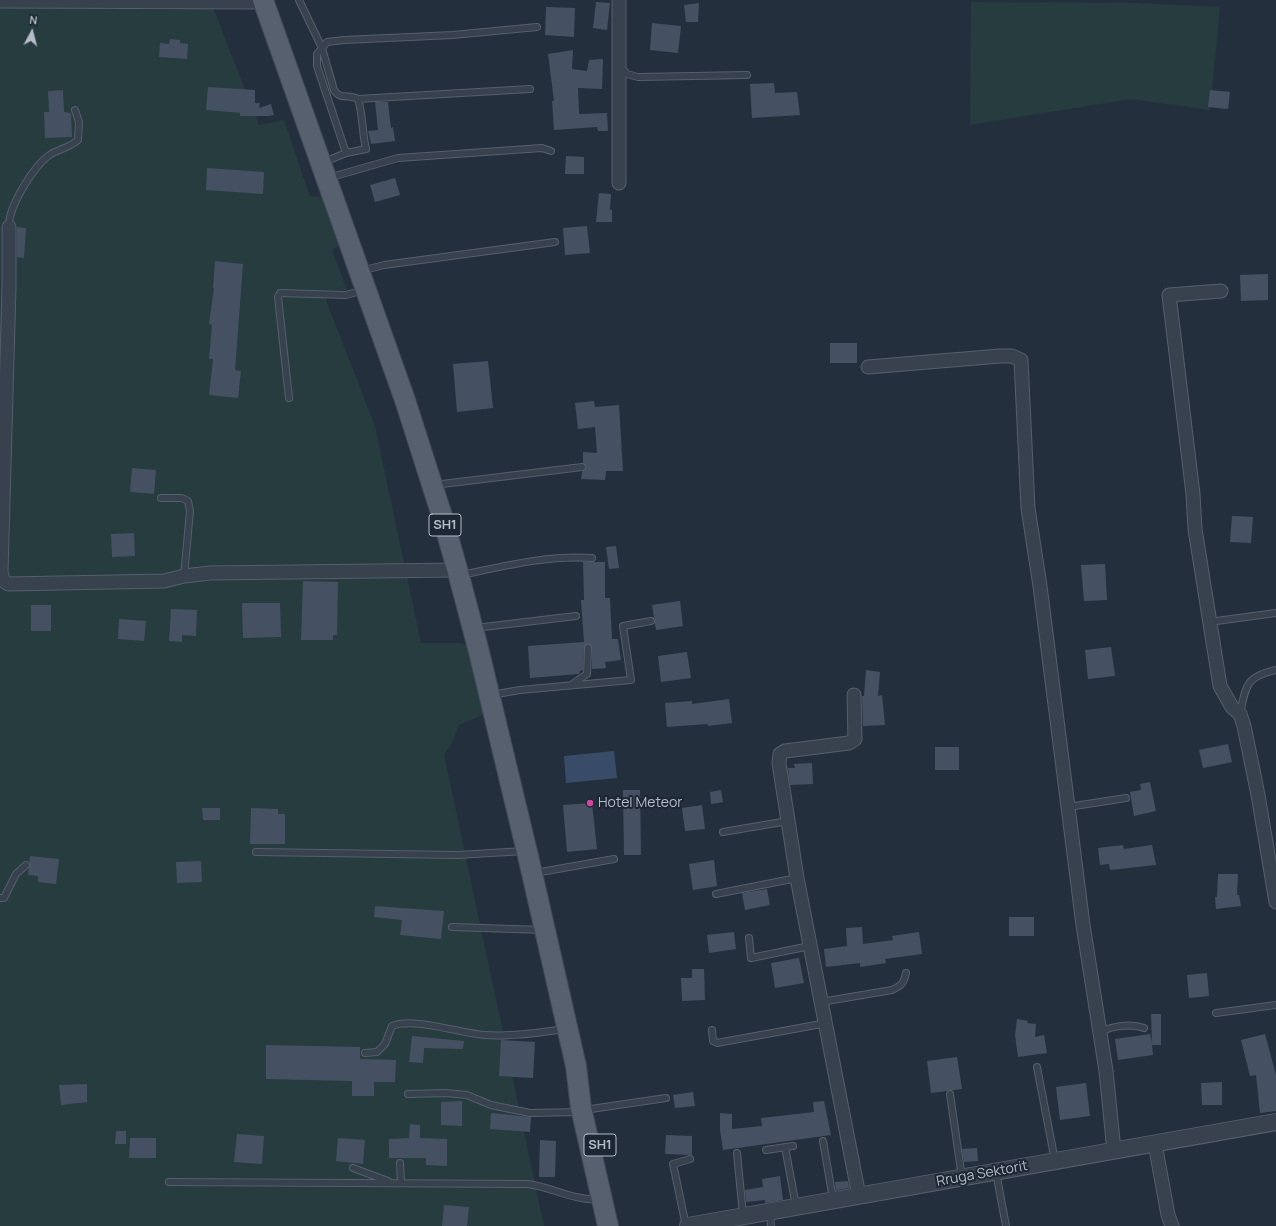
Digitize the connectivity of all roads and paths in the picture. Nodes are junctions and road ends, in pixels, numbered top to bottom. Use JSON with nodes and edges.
{"nodes":[{"id":1,"x":299,"y":0,"type":"edge"},
{"id":2,"x":619,"y":0,"type":"edge"},
{"id":3,"x":0,"y":1,"type":"edge"},
{"id":4,"x":263,"y":1,"type":"edge"},
{"id":5,"x":537,"y":27,"type":"dead end"},
{"id":6,"x":322,"y":48,"type":"junction"},
{"id":7,"x":619,"y":64,"type":"junction"},
{"id":8,"x":747,"y":76,"type":"dead end"},
{"id":9,"x":530,"y":89,"type":"dead end"},
{"id":10,"x":358,"y":99,"type":"junction"},
{"id":11,"x":75,"y":110,"type":"dead end"},
{"id":12,"x":551,"y":151,"type":"dead end"},
{"id":13,"x":346,"y":153,"type":"junction"},
{"id":14,"x":323,"y":171,"type":"junction"},
{"id":15,"x":619,"y":183,"type":"dead end"},
{"id":16,"x":9,"y":227,"type":"joint"},
{"id":17,"x":555,"y":242,"type":"dead end"},
{"id":18,"x":359,"y":271,"type":"junction"},
{"id":19,"x":366,"y":290,"type":"junction"},
{"id":20,"x":1221,"y":291,"type":"dead end"},
{"id":21,"x":868,"y":367,"type":"dead end"},
{"id":22,"x":289,"y":398,"type":"dead end"},
{"id":23,"x":582,"y":468,"type":"dead end"},
{"id":24,"x":433,"y":486,"type":"junction"},
{"id":25,"x":161,"y":498,"type":"dead end"},
{"id":26,"x":592,"y":558,"type":"dead end"},
{"id":27,"x":459,"y":573,"type":"junction"},
{"id":28,"x":184,"y":576,"type":"junction"},
{"id":29,"x":1276,"y":613,"type":"edge"},
{"id":30,"x":576,"y":616,"type":"dead end"},
{"id":31,"x":651,"y":621,"type":"dead end"},
{"id":32,"x":1209,"y":622,"type":"junction"},
{"id":33,"x":473,"y":628,"type":"junction"},
{"id":34,"x":588,"y":648,"type":"dead end"},
{"id":35,"x":1276,"y":670,"type":"edge"},
{"id":36,"x":571,"y":685,"type":"junction"},
{"id":37,"x":854,"y":695,"type":"dead end"},
{"id":38,"x":490,"y":696,"type":"junction"},
{"id":39,"x":1240,"y":714,"type":"junction"},
{"id":40,"x":1126,"y":798,"type":"dead end"},
{"id":41,"x":1068,"y":807,"type":"junction"},
{"id":42,"x":788,"y":821,"type":"junction"},
{"id":43,"x":723,"y":832,"type":"dead end"},
{"id":44,"x":526,"y":850,"type":"junction"},
{"id":45,"x":256,"y":852,"type":"dead end"},
{"id":46,"x":614,"y":858,"type":"dead end"},
{"id":47,"x":26,"y":865,"type":"dead end"},
{"id":48,"x":532,"y":873,"type":"junction"},
{"id":49,"x":797,"y":878,"type":"junction"},
{"id":50,"x":716,"y":894,"type":"dead end"},
{"id":51,"x":1276,"y":896,"type":"edge"},
{"id":52,"x":0,"y":898,"type":"edge"},
{"id":53,"x":452,"y":926,"type":"dead end"},
{"id":54,"x":544,"y":930,"type":"junction"},
{"id":55,"x":749,"y":938,"type":"dead end"},
{"id":56,"x":810,"y":946,"type":"junction"},
{"id":57,"x":906,"y":973,"type":"dead end"},
{"id":58,"x":821,"y":1002,"type":"junction"},
{"id":59,"x":1276,"y":1005,"type":"edge"},
{"id":60,"x":1216,"y":1013,"type":"dead end"},
{"id":61,"x":827,"y":1023,"type":"junction"},
{"id":62,"x":567,"y":1028,"type":"junction"},
{"id":63,"x":1144,"y":1028,"type":"dead end"},
{"id":64,"x":712,"y":1030,"type":"dead end"},
{"id":65,"x":1100,"y":1032,"type":"junction"},
{"id":66,"x":366,"y":1053,"type":"dead end"},
{"id":67,"x":1037,"y":1067,"type":"dead end"},
{"id":68,"x":408,"y":1094,"type":"dead end"},
{"id":69,"x":950,"y":1094,"type":"dead end"},
{"id":70,"x":666,"y":1098,"type":"dead end"},
{"id":71,"x":587,"y":1110,"type":"junction"},
{"id":72,"x":1276,"y":1122,"type":"edge"},
{"id":73,"x":823,"y":1141,"type":"dead end"},
{"id":74,"x":1155,"y":1144,"type":"junction"},
{"id":75,"x":793,"y":1146,"type":"dead end"},
{"id":76,"x":785,"y":1147,"type":"junction"},
{"id":77,"x":766,"y":1150,"type":"dead end"},
{"id":78,"x":1114,"y":1151,"type":"junction"},
{"id":79,"x":737,"y":1153,"type":"dead end"},
{"id":80,"x":690,"y":1159,"type":"dead end"},
{"id":81,"x":1055,"y":1161,"type":"junction"},
{"id":82,"x":400,"y":1163,"type":"dead end"},
{"id":83,"x":353,"y":1168,"type":"dead end"},
{"id":84,"x":996,"y":1172,"type":"junction"},
{"id":85,"x":962,"y":1178,"type":"junction"},
{"id":86,"x":168,"y":1182,"type":"dead end"},
{"id":87,"x":391,"y":1183,"type":"junction"},
{"id":88,"x":400,"y":1183,"type":"junction"},
{"id":89,"x":859,"y":1196,"type":"junction"},
{"id":90,"x":602,"y":1198,"type":"junction"},
{"id":91,"x":833,"y":1201,"type":"junction"},
{"id":92,"x":796,"y":1207,"type":"junction"},
{"id":93,"x":743,"y":1217,"type":"junction"},
{"id":94,"x":771,"y":1219,"type":"edge"},
{"id":95,"x":608,"y":1226,"type":"edge"},
{"id":96,"x":618,"y":1226,"type":"edge"},
{"id":97,"x":687,"y":1226,"type":"edge"},
{"id":98,"x":1006,"y":1226,"type":"edge"},
{"id":99,"x":1172,"y":1226,"type":"edge"}],
"edges":[{"from":1,"to":6,"type":"lane"},
{"from":2,"to":7,"type":"street"},
{"from":3,"to":4,"type":"street"},
{"from":4,"to":14,"type":"main road","number":"SH1"},
{"from":5,"to":6,"type":"lane"},
{"from":6,"to":10,"type":"lane"},
{"from":6,"to":13,"type":"lane"},
{"from":7,"to":8,"type":"lane"},
{"from":7,"to":15,"type":"street"},
{"from":9,"to":10,"type":"lane"},
{"from":10,"to":13,"type":"lane"},
{"from":11,"to":16,"type":"lane"},
{"from":12,"to":14,"type":"lane"},
{"from":13,"to":14,"type":"lane"},
{"from":14,"to":18,"type":"main road","number":"SH1"},
{"from":16,"to":28,"type":"street"},
{"from":17,"to":18,"type":"lane"},
{"from":18,"to":19,"type":"main road","number":"SH1"},
{"from":19,"to":22,"type":"lane"},
{"from":19,"to":24,"type":"main road","number":"SH1"},
{"from":20,"to":32,"type":"street"},
{"from":21,"to":41,"type":"street"},
{"from":23,"to":24,"type":"lane"},
{"from":24,"to":27,"type":"main road","number":"SH1"},
{"from":25,"to":28,"type":"lane"},
{"from":26,"to":27,"type":"lane"},
{"from":27,"to":28,"type":"street"},
{"from":27,"to":33,"type":"main road","number":"SH1"},
{"from":29,"to":32,"type":"lane"},
{"from":30,"to":33,"type":"lane"},
{"from":31,"to":36,"type":"lane"},
{"from":32,"to":39,"type":"street"},
{"from":33,"to":38,"type":"main road","number":"SH1"},
{"from":34,"to":36,"type":"lane"},
{"from":35,"to":39,"type":"lane"},
{"from":36,"to":38,"type":"lane"},
{"from":37,"to":42,"type":"street"},
{"from":38,"to":44,"type":"main road","number":"SH1"},
{"from":39,"to":51,"type":"street"},
{"from":40,"to":41,"type":"lane"},
{"from":41,"to":65,"type":"street"},
{"from":42,"to":43,"type":"lane"},
{"from":42,"to":49,"type":"street"},
{"from":44,"to":45,"type":"lane"},
{"from":44,"to":48,"type":"main road","number":"SH1"},
{"from":46,"to":48,"type":"lane"},
{"from":47,"to":52,"type":"lane"},
{"from":48,"to":54,"type":"main road","number":"SH1"},
{"from":49,"to":50,"type":"lane"},
{"from":49,"to":56,"type":"street"},
{"from":53,"to":54,"type":"lane"},
{"from":54,"to":62,"type":"main road","number":"SH1"},
{"from":55,"to":56,"type":"lane"},
{"from":56,"to":58,"type":"street"},
{"from":57,"to":58,"type":"lane"},
{"from":58,"to":61,"type":"street"},
{"from":59,"to":60,"type":"lane"},
{"from":61,"to":64,"type":"lane"},
{"from":61,"to":89,"type":"street"},
{"from":62,"to":66,"type":"lane"},
{"from":62,"to":71,"type":"main road","number":"SH1"},
{"from":63,"to":65,"type":"lane"},
{"from":65,"to":78,"type":"street"},
{"from":67,"to":81,"type":"lane"},
{"from":68,"to":71,"type":"lane"},
{"from":69,"to":85,"type":"lane"},
{"from":70,"to":71,"type":"lane"},
{"from":71,"to":90,"type":"main road","number":"SH1"},
{"from":71,"to":96,"type":"main road","number":"SH1"},
{"from":72,"to":74,"type":"street","name":"Rruga Sektorit"},
{"from":73,"to":91,"type":"lane"},
{"from":74,"to":78,"type":"street","name":"Rruga Sektorit"},
{"from":74,"to":99,"type":"street"},
{"from":75,"to":76,"type":"lane"},
{"from":76,"to":77,"type":"lane"},
{"from":76,"to":92,"type":"lane"},
{"from":78,"to":81,"type":"street","name":"Rruga Sektorit"},
{"from":79,"to":93,"type":"lane"},
{"from":80,"to":97,"type":"lane"},
{"from":81,"to":84,"type":"street","name":"Rruga Sektorit"},
{"from":82,"to":88,"type":"lane"},
{"from":83,"to":87,"type":"lane"},
{"from":84,"to":85,"type":"street","name":"Rruga Sektorit"},
{"from":84,"to":98,"type":"lane"},
{"from":85,"to":89,"type":"street","name":"Rruga Sektorit"},
{"from":86,"to":87,"type":"lane"},
{"from":87,"to":88,"type":"lane"},
{"from":88,"to":90,"type":"lane"},
{"from":89,"to":91,"type":"street","name":"Rruga Sektorit"},
{"from":90,"to":95,"type":"main road","number":"SH1"},
{"from":91,"to":92,"type":"street","name":"Rruga Sektorit"},
{"from":92,"to":94,"type":"street","name":"Rruga Sektorit"},
{"from":93,"to":94,"type":"street","name":"Rruga Sektorit"},
{"from":93,"to":97,"type":"street","name":"Rruga Sektorit"}]}
